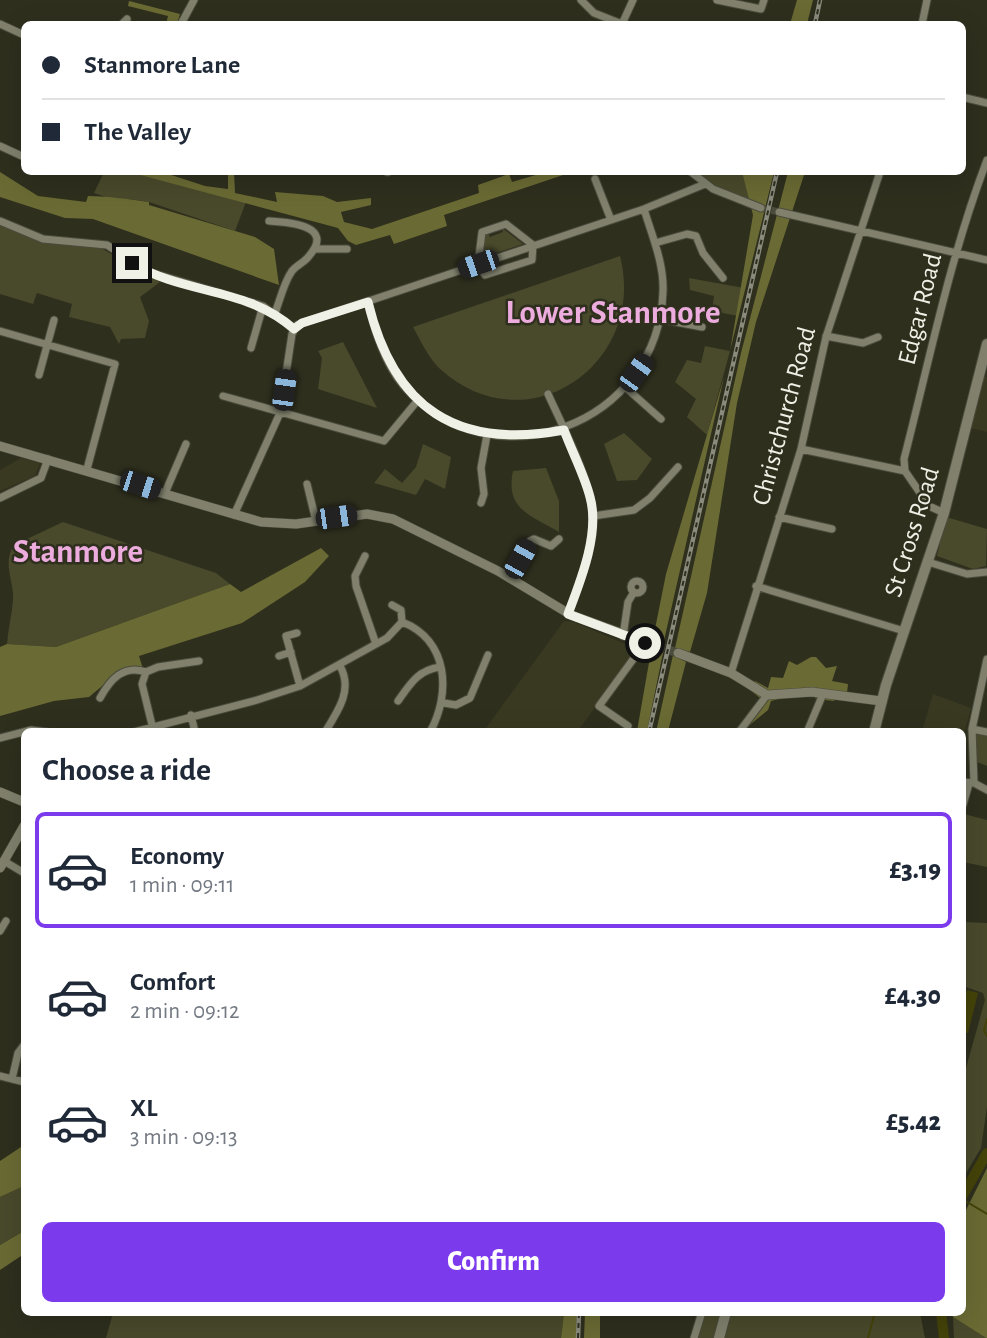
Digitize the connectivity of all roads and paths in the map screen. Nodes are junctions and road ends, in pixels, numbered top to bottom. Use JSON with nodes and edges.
{"nodes":[{"id":1,"x":194,"y":0,"type":"edge"},
{"id":2,"x":581,"y":0,"type":"edge"},
{"id":3,"x":633,"y":0,"type":"edge"},
{"id":4,"x":717,"y":0,"type":"edge"},
{"id":5,"x":764,"y":0,"type":"edge"},
{"id":6,"x":927,"y":0,"type":"edge"},
{"id":7,"x":183,"y":21,"type":"edge"},
{"id":8,"x":614,"y":21,"type":"edge"},
{"id":9,"x":623,"y":21,"type":"edge"},
{"id":10,"x":923,"y":21,"type":"edge"},
{"id":11,"x":0,"y":24,"type":"edge"},
{"id":12,"x":21,"y":34,"type":"edge"},
{"id":13,"x":966,"y":98,"type":"edge"},
{"id":14,"x":987,"y":103,"type":"edge"},
{"id":15,"x":0,"y":146,"type":"edge"},
{"id":16,"x":21,"y":156,"type":"edge"},
{"id":17,"x":987,"y":160,"type":"edge"},
{"id":18,"x":694,"y":175,"type":"edge"},
{"id":19,"x":879,"y":175,"type":"edge"},
{"id":20,"x":595,"y":179,"type":"dead end"},
{"id":21,"x":705,"y":184,"type":"junction"},
{"id":22,"x":761,"y":208,"type":"tunnel mouth"},
{"id":23,"x":645,"y":209,"type":"junction"},
{"id":24,"x":779,"y":212,"type":"tunnel mouth"},
{"id":25,"x":611,"y":220,"type":"junction"},
{"id":26,"x":0,"y":221,"type":"edge"},
{"id":27,"x":269,"y":221,"type":"dead end"},
{"id":28,"x":861,"y":231,"type":"junction"},
{"id":29,"x":655,"y":243,"type":"junction"},
{"id":30,"x":533,"y":245,"type":"junction"},
{"id":31,"x":314,"y":249,"type":"junction"},
{"id":32,"x":347,"y":249,"type":"dead end"},
{"id":33,"x":955,"y":253,"type":"junction"},
{"id":34,"x":987,"y":260,"type":"edge"},
{"id":35,"x":478,"y":264,"type":"junction"},
{"id":36,"x":723,"y":278,"type":"dead end"},
{"id":37,"x":368,"y":302,"type":"junction"},
{"id":38,"x":263,"y":306,"type":"junction"},
{"id":39,"x":275,"y":313,"type":"junction"},
{"id":40,"x":660,"y":319,"type":"junction"},
{"id":41,"x":54,"y":320,"type":"dead end"},
{"id":42,"x":702,"y":327,"type":"dead end"},
{"id":43,"x":294,"y":329,"type":"junction"},
{"id":44,"x":0,"y":331,"type":"edge"},
{"id":45,"x":826,"y":336,"type":"junction"},
{"id":46,"x":878,"y":337,"type":"dead end"},
{"id":47,"x":987,"y":344,"type":"edge"},
{"id":48,"x":47,"y":345,"type":"junction"},
{"id":49,"x":251,"y":348,"type":"dead end"},
{"id":50,"x":38,"y":375,"type":"dead end"},
{"id":51,"x":625,"y":387,"type":"junction"},
{"id":52,"x":548,"y":394,"type":"dead end"},
{"id":53,"x":223,"y":396,"type":"dead end"},
{"id":54,"x":418,"y":400,"type":"junction"},
{"id":55,"x":280,"y":413,"type":"junction"},
{"id":56,"x":661,"y":419,"type":"dead end"},
{"id":57,"x":564,"y":430,"type":"junction"},
{"id":58,"x":487,"y":435,"type":"junction"},
{"id":59,"x":186,"y":444,"type":"dead end"},
{"id":60,"x":0,"y":446,"type":"edge"},
{"id":61,"x":801,"y":449,"type":"junction"},
{"id":62,"x":48,"y":459,"type":"junction"},
{"id":63,"x":677,"y":467,"type":"dead end"},
{"id":64,"x":87,"y":469,"type":"junction"},
{"id":65,"x":905,"y":471,"type":"junction"},
{"id":66,"x":307,"y":484,"type":"dead end"},
{"id":67,"x":164,"y":493,"type":"junction"},
{"id":68,"x":0,"y":498,"type":"edge"},
{"id":69,"x":481,"y":503,"type":"dead end"},
{"id":70,"x":944,"y":513,"type":"junction"},
{"id":71,"x":234,"y":515,"type":"junction"},
{"id":72,"x":593,"y":516,"type":"junction"},
{"id":73,"x":779,"y":517,"type":"junction"},
{"id":74,"x":316,"y":521,"type":"junction"},
{"id":75,"x":832,"y":529,"type":"dead end"},
{"id":76,"x":559,"y":538,"type":"dead end"},
{"id":77,"x":365,"y":556,"type":"dead end"},
{"id":78,"x":928,"y":562,"type":"junction"},
{"id":79,"x":987,"y":572,"type":"edge"},
{"id":80,"x":509,"y":578,"type":"junction"},
{"id":81,"x":756,"y":586,"type":"junction"},
{"id":82,"x":634,"y":592,"type":"dead end"},
{"id":83,"x":392,"y":606,"type":"dead end"},
{"id":84,"x":568,"y":614,"type":"junction"},
{"id":85,"x":402,"y":622,"type":"junction"},
{"id":86,"x":904,"y":631,"type":"junction"},
{"id":87,"x":297,"y":633,"type":"dead end"},
{"id":88,"x":623,"y":636,"type":"junction"},
{"id":89,"x":645,"y":643,"type":"junction"},
{"id":90,"x":376,"y":645,"type":"junction"},
{"id":91,"x":656,"y":646,"type":"tunnel mouth"},
{"id":92,"x":291,"y":652,"type":"junction"},
{"id":93,"x":678,"y":653,"type":"tunnel mouth"},
{"id":94,"x":488,"y":655,"type":"dead end"},
{"id":95,"x":279,"y":656,"type":"dead end"},
{"id":96,"x":987,"y":659,"type":"edge"},
{"id":97,"x":199,"y":661,"type":"dead end"},
{"id":98,"x":340,"y":666,"type":"junction"},
{"id":99,"x":440,"y":667,"type":"junction"},
{"id":100,"x":146,"y":672,"type":"junction"},
{"id":101,"x":731,"y":673,"type":"junction"},
{"id":102,"x":300,"y":686,"type":"junction"},
{"id":103,"x":823,"y":694,"type":"junction"},
{"id":104,"x":767,"y":695,"type":"junction"},
{"id":105,"x":100,"y":698,"type":"dead end"},
{"id":106,"x":398,"y":701,"type":"dead end"},
{"id":107,"x":881,"y":701,"type":"junction"},
{"id":108,"x":444,"y":703,"type":"junction"},
{"id":109,"x":191,"y":715,"type":"junction"},
{"id":110,"x":152,"y":725,"type":"junction"},
{"id":111,"x":628,"y":726,"type":"dead end"},
{"id":112,"x":144,"y":728,"type":"edge"},
{"id":113,"x":194,"y":728,"type":"edge"},
{"id":114,"x":327,"y":728,"type":"edge"},
{"id":115,"x":432,"y":728,"type":"edge"},
{"id":116,"x":742,"y":728,"type":"edge"},
{"id":117,"x":809,"y":728,"type":"edge"},
{"id":118,"x":875,"y":728,"type":"edge"},
{"id":119,"x":972,"y":729,"type":"junction"},
{"id":120,"x":21,"y":732,"type":"edge"},
{"id":121,"x":987,"y":732,"type":"edge"},
{"id":122,"x":0,"y":738,"type":"edge"},
{"id":123,"x":969,"y":783,"type":"edge"},
{"id":124,"x":987,"y":790,"type":"edge"},
{"id":125,"x":0,"y":792,"type":"edge"},
{"id":126,"x":21,"y":801,"type":"edge"},
{"id":127,"x":21,"y":831,"type":"edge"},
{"id":128,"x":2,"y":864,"type":"edge"},
{"id":129,"x":21,"y":872,"type":"edge"},
{"id":130,"x":6,"y":922,"type":"dead end"},
{"id":131,"x":0,"y":931,"type":"edge"},
{"id":132,"x":21,"y":1050,"type":"edge"},
{"id":133,"x":15,"y":1061,"type":"junction"},
{"id":134,"x":21,"y":1062,"type":"edge"},
{"id":135,"x":1,"y":1075,"type":"edge"},
{"id":136,"x":12,"y":1079,"type":"junction"},
{"id":137,"x":21,"y":1081,"type":"edge"},
{"id":138,"x":701,"y":1316,"type":"edge"},
{"id":139,"x":725,"y":1316,"type":"edge"},
{"id":140,"x":694,"y":1338,"type":"edge"},
{"id":141,"x":719,"y":1338,"type":"edge"}],
"edges":[{"from":1,"to":7,"type":"street"},
{"from":2,"to":8,"type":"street"},
{"from":3,"to":9,"type":"street"},
{"from":4,"to":5,"type":"street"},
{"from":6,"to":10,"type":"street"},
{"from":11,"to":12,"type":"street"},
{"from":13,"to":14,"type":"street"},
{"from":15,"to":16,"type":"street"},
{"from":17,"to":33,"type":"street","name":"Edgar Road"},
{"from":18,"to":21,"type":"street"},
{"from":19,"to":28,"type":"street","name":"Christchurch Road"},
{"from":20,"to":25,"type":"street"},
{"from":21,"to":22,"type":"street"},
{"from":21,"to":23,"type":"street"},
{"from":23,"to":25,"type":"street"},
{"from":23,"to":29,"type":"street"},
{"from":24,"to":28,"type":"street"},
{"from":25,"to":30,"type":"street"},
{"from":26,"to":38,"type":"street"},
{"from":27,"to":31,"type":"street"},
{"from":28,"to":33,"type":"street"},
{"from":28,"to":45,"type":"street","name":"Christchurch Road"},
{"from":29,"to":36,"type":"street"},
{"from":29,"to":40,"type":"street"},
{"from":30,"to":35,"type":"street"},
{"from":30,"to":35,"type":"street"},
{"from":30,"to":35,"type":"street"},
{"from":31,"to":32,"type":"street"},
{"from":31,"to":39,"type":"street"},
{"from":33,"to":34,"type":"street"},
{"from":33,"to":65,"type":"street","name":"Edgar Road"},
{"from":35,"to":37,"type":"street"},
{"from":37,"to":43,"type":"street"},
{"from":37,"to":54,"type":"street"},
{"from":38,"to":39,"type":"street"},
{"from":38,"to":49,"type":"street"},
{"from":39,"to":43,"type":"street"},
{"from":40,"to":42,"type":"street"},
{"from":40,"to":51,"type":"street"},
{"from":41,"to":48,"type":"street"},
{"from":43,"to":55,"type":"street"},
{"from":44,"to":48,"type":"street"},
{"from":45,"to":46,"type":"street"},
{"from":45,"to":61,"type":"street","name":"Christchurch Road"},
{"from":47,"to":70,"type":"main road","name":"St Cross Road"},
{"from":48,"to":50,"type":"street"},
{"from":48,"to":64,"type":"street"},
{"from":51,"to":56,"type":"street"},
{"from":51,"to":57,"type":"street"},
{"from":52,"to":57,"type":"street"},
{"from":53,"to":55,"type":"street"},
{"from":54,"to":55,"type":"street"},
{"from":54,"to":58,"type":"street"},
{"from":55,"to":71,"type":"street"},
{"from":57,"to":58,"type":"street"},
{"from":57,"to":72,"type":"street"},
{"from":58,"to":69,"type":"street"},
{"from":59,"to":67,"type":"street"},
{"from":60,"to":62,"type":"street"},
{"from":61,"to":65,"type":"street"},
{"from":61,"to":73,"type":"street","name":"Christchurch Road"},
{"from":62,"to":64,"type":"street"},
{"from":62,"to":68,"type":"street"},
{"from":63,"to":72,"type":"street"},
{"from":64,"to":67,"type":"street"},
{"from":65,"to":70,"type":"street"},
{"from":66,"to":74,"type":"street"},
{"from":67,"to":71,"type":"street"},
{"from":70,"to":78,"type":"main road","name":"St Cross Road"},
{"from":71,"to":74,"type":"street"},
{"from":72,"to":84,"type":"street"},
{"from":73,"to":75,"type":"street"},
{"from":73,"to":81,"type":"street","name":"Christchurch Road"},
{"from":74,"to":80,"type":"street"},
{"from":76,"to":80,"type":"street"},
{"from":77,"to":90,"type":"street"},
{"from":78,"to":79,"type":"street"},
{"from":78,"to":86,"type":"main road","name":"St Cross Road"},
{"from":80,"to":84,"type":"street"},
{"from":81,"to":86,"type":"street"},
{"from":81,"to":101,"type":"street","name":"Christchurch Road"},
{"from":82,"to":88,"type":"street"},
{"from":83,"to":85,"type":"street"},
{"from":84,"to":88,"type":"street"},
{"from":85,"to":90,"type":"street"},
{"from":85,"to":99,"type":"street"},
{"from":86,"to":107,"type":"main road","name":"St Cross Road"},
{"from":87,"to":92,"type":"street"},
{"from":88,"to":89,"type":"street"},
{"from":89,"to":91,"type":"street"},
{"from":89,"to":111,"type":"street"},
{"from":90,"to":98,"type":"street"},
{"from":92,"to":95,"type":"street"},
{"from":92,"to":102,"type":"street"},
{"from":93,"to":101,"type":"street"},
{"from":94,"to":108,"type":"street"},
{"from":96,"to":119,"type":"street"},
{"from":97,"to":100,"type":"street"},
{"from":98,"to":102,"type":"street"},
{"from":98,"to":114,"type":"street"},
{"from":99,"to":106,"type":"street"},
{"from":99,"to":108,"type":"street"},
{"from":100,"to":105,"type":"street"},
{"from":100,"to":110,"type":"street"},
{"from":101,"to":104,"type":"street"},
{"from":102,"to":109,"type":"street"},
{"from":103,"to":104,"type":"street"},
{"from":103,"to":107,"type":"street"},
{"from":103,"to":117,"type":"street"},
{"from":104,"to":116,"type":"street"},
{"from":107,"to":118,"type":"main road","name":"St Cross Road"},
{"from":108,"to":115,"type":"street"},
{"from":109,"to":110,"type":"street"},
{"from":109,"to":113,"type":"street"},
{"from":110,"to":112,"type":"street"},
{"from":119,"to":121,"type":"street"},
{"from":119,"to":123,"type":"street"},
{"from":120,"to":122,"type":"street"},
{"from":123,"to":124,"type":"street"},
{"from":125,"to":126,"type":"street"},
{"from":127,"to":128,"type":"street"},
{"from":128,"to":129,"type":"street"},
{"from":130,"to":131,"type":"street"},
{"from":132,"to":133,"type":"street"},
{"from":133,"to":134,"type":"street"},
{"from":133,"to":136,"type":"street"},
{"from":135,"to":136,"type":"street"},
{"from":136,"to":137,"type":"street"},
{"from":138,"to":140,"type":"street"},
{"from":139,"to":141,"type":"main road"}]}
